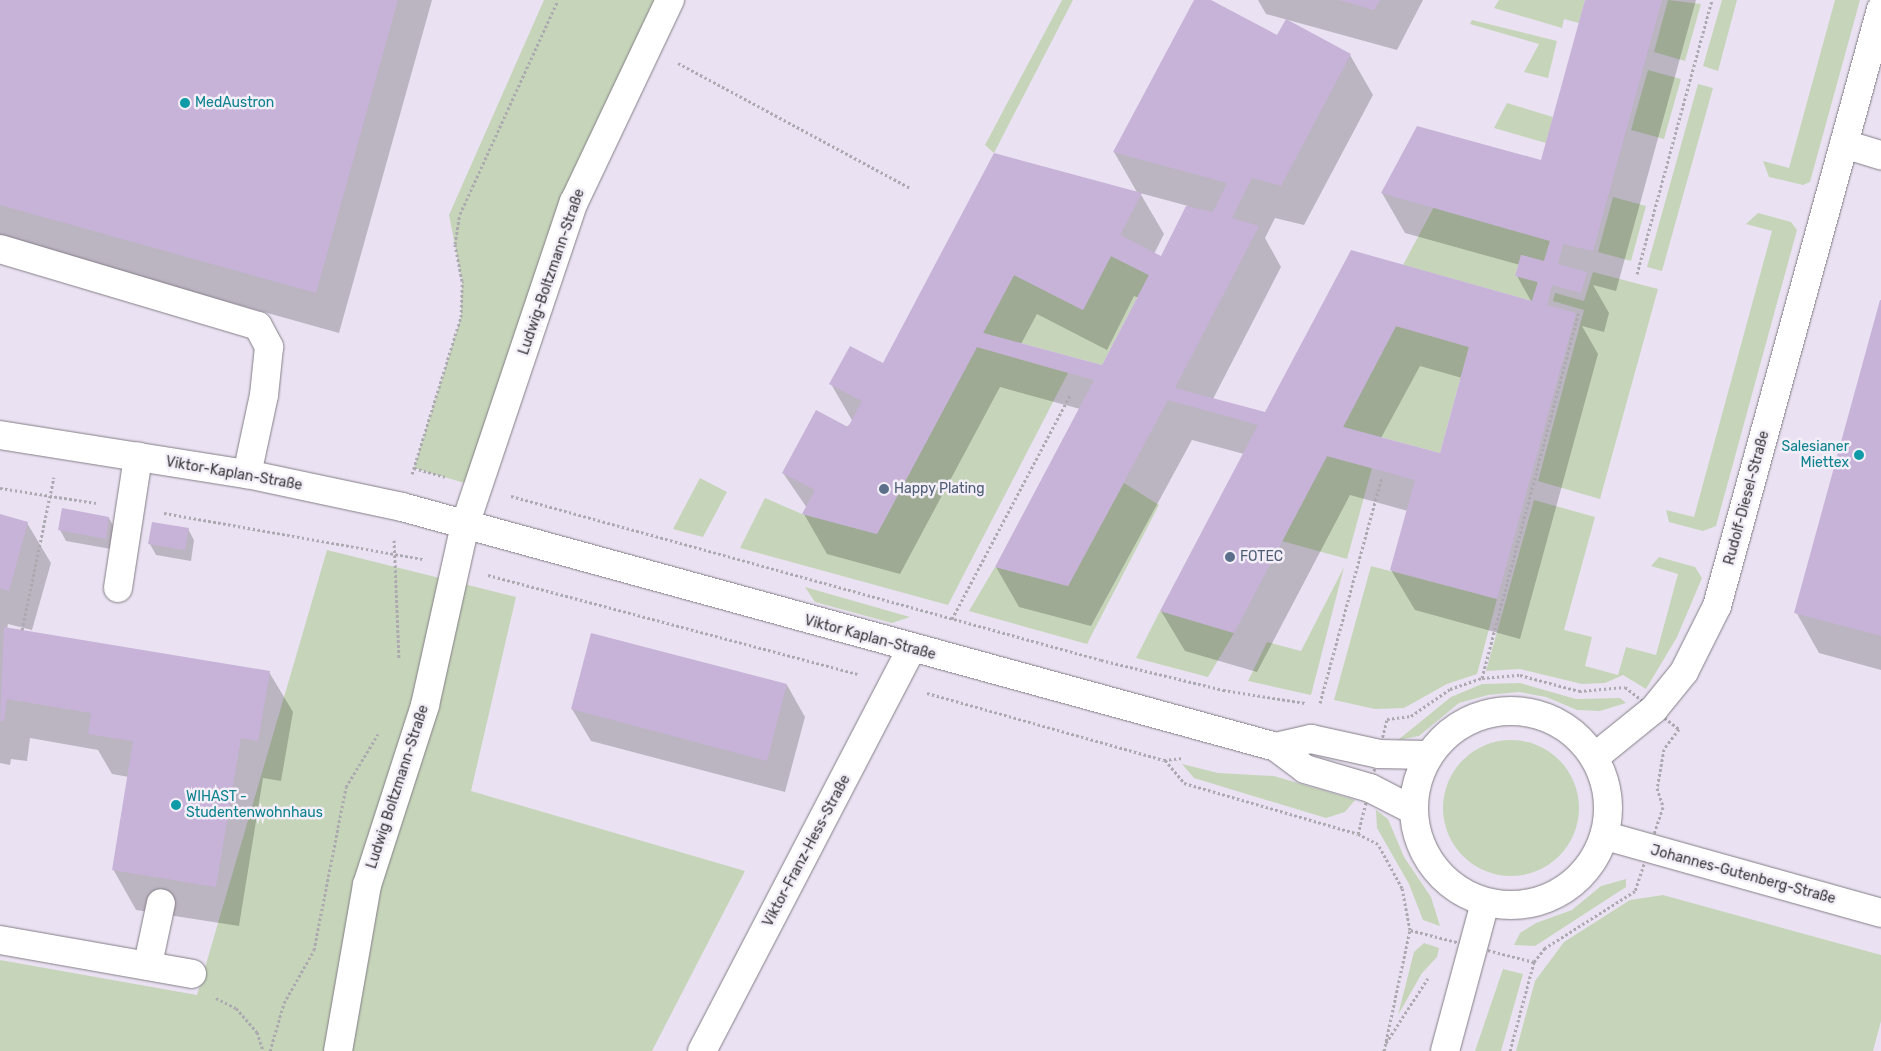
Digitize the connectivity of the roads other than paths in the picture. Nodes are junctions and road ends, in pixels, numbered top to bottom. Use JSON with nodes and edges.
{"nodes":[{"id":1,"x":670,"y":0,"type":"edge"},
{"id":2,"x":1881,"y":10,"type":"edge"},
{"id":3,"x":1873,"y":68,"type":"edge"},
{"id":4,"x":1844,"y":144,"type":"junction"},
{"id":5,"x":1881,"y":155,"type":"edge"},
{"id":6,"x":0,"y":249,"type":"edge"},
{"id":7,"x":0,"y":435,"type":"edge"},
{"id":8,"x":138,"y":457,"type":"junction"},
{"id":9,"x":247,"y":474,"type":"junction"},
{"id":10,"x":465,"y":525,"type":"junction"},
{"id":11,"x":118,"y":588,"type":"dead end"},
{"id":12,"x":911,"y":649,"type":"junction"},
{"id":13,"x":1276,"y":746,"type":"junction"},
{"id":14,"x":1428,"y":755,"type":"junction"},
{"id":15,"x":1596,"y":756,"type":"junction"},
{"id":16,"x":1413,"y":810,"type":"junction"},
{"id":17,"x":1606,"y":836,"type":"junction"},
{"id":18,"x":1485,"y":902,"type":"junction"},
{"id":19,"x":161,"y":904,"type":"dead end"},
{"id":20,"x":1881,"y":913,"type":"edge"},
{"id":21,"x":0,"y":940,"type":"edge"},
{"id":22,"x":148,"y":964,"type":"junction"},
{"id":23,"x":192,"y":974,"type":"road end"},
{"id":24,"x":338,"y":1051,"type":"edge"},
{"id":25,"x":702,"y":1051,"type":"edge"},
{"id":26,"x":1445,"y":1051,"type":"edge"}],
"edges":[{"from":1,"to":10,"type":"street","name":"Ludwig-Boltzmann-Straße"},
{"from":2,"to":3,"type":"street","name":"Rudolf-Diesel-Straße"},
{"from":3,"to":4,"type":"street","name":"Rudolf-Diesel-Straße"},
{"from":4,"to":5,"type":"street"},
{"from":4,"to":15,"type":"street","name":"Rudolf-Diesel-Straße"},
{"from":6,"to":9,"type":"street"},
{"from":7,"to":8,"type":"street","name":"Viktor-Kaplan-Straße"},
{"from":8,"to":9,"type":"street","name":"Viktor-Kaplan-Straße"},
{"from":8,"to":11,"type":"street"},
{"from":9,"to":10,"type":"street","name":"Viktor-Kaplan-Straße"},
{"from":10,"to":12,"type":"street","name":"Viktor Kaplan-Straße"},
{"from":10,"to":24,"type":"street","name":"Ludwig Boltzmann-Straße"},
{"from":12,"to":13,"type":"street","name":"Viktor Kaplan-Straße"},
{"from":12,"to":25,"type":"street","name":"Viktor-Franz-Hess-Straße"},
{"from":13,"to":14,"type":"street","name":"Viktor Kaplan-Straße"},
{"from":13,"to":16,"type":"street","name":"Viktor Kaplan-Straße"},
{"from":14,"to":15,"type":"street"},
{"from":14,"to":16,"type":"street"},
{"from":15,"to":17,"type":"street"},
{"from":16,"to":18,"type":"street"},
{"from":17,"to":18,"type":"street"},
{"from":17,"to":20,"type":"street","name":"Johannes-Gutenberg-Straße"},
{"from":18,"to":26,"type":"street"},
{"from":19,"to":22,"type":"street"},
{"from":21,"to":22,"type":"street"},
{"from":22,"to":23,"type":"street"}]}
